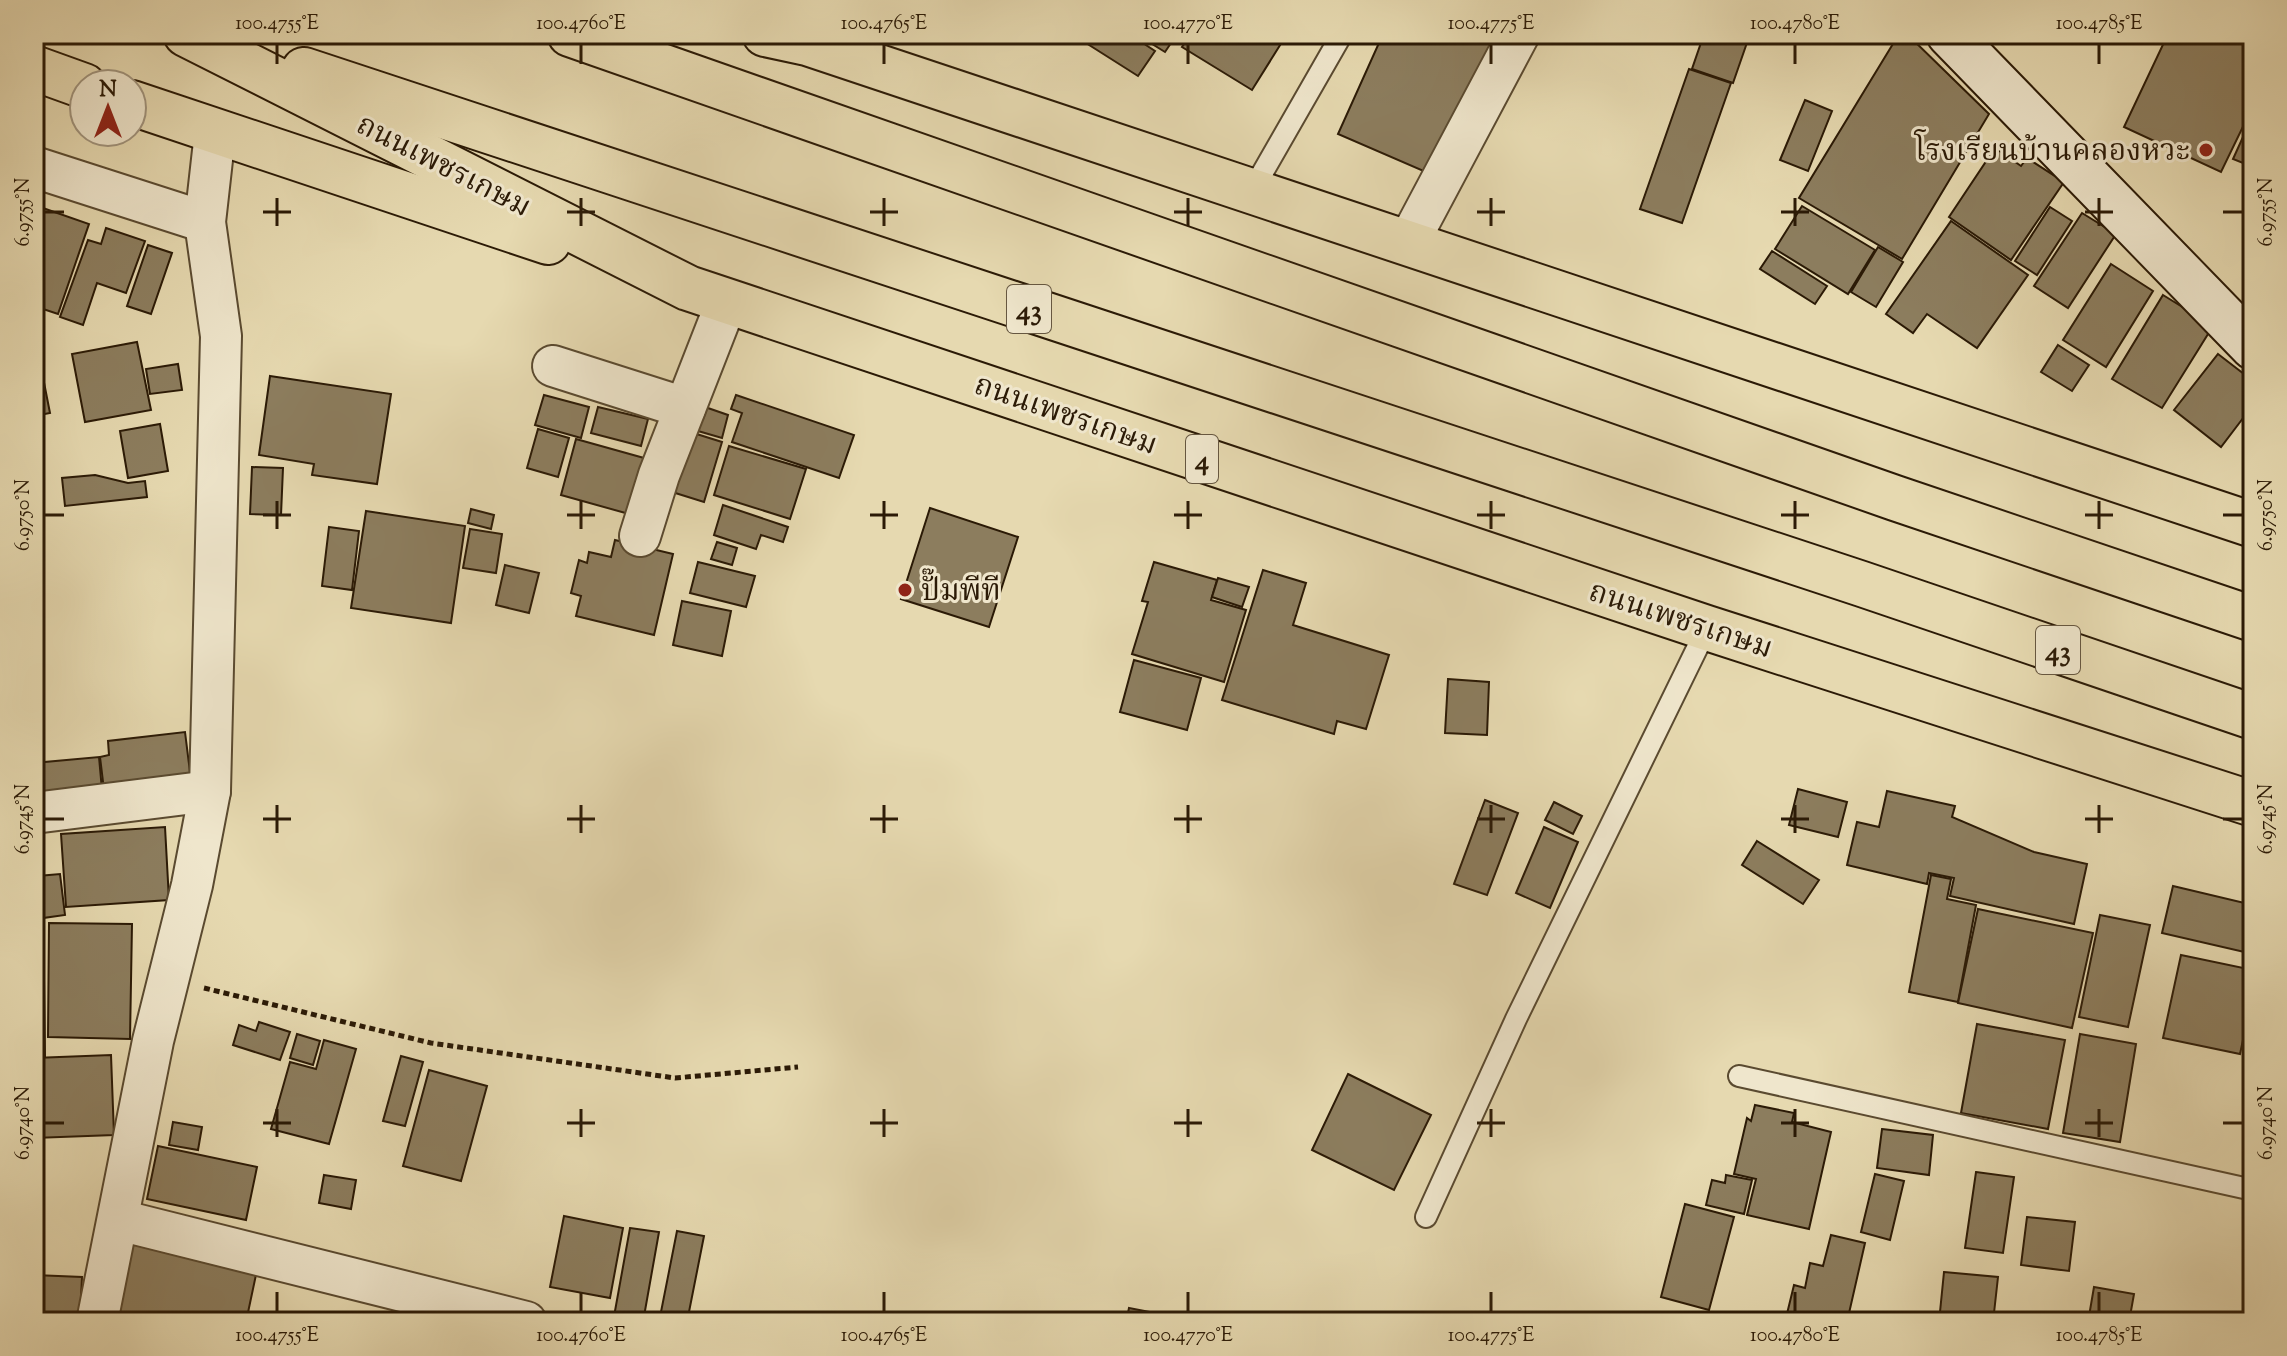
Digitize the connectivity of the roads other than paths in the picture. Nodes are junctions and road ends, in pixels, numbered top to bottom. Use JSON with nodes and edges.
{"nodes":[{"id":1,"x":186,"y":34,"type":"edge"},
{"id":2,"x":195,"y":34,"type":"edge"},
{"id":3,"x":570,"y":34,"type":"edge"},
{"id":4,"x":765,"y":34,"type":"edge"},
{"id":5,"x":1342,"y":34,"type":"edge"},
{"id":6,"x":1519,"y":34,"type":"edge"},
{"id":7,"x":1949,"y":34,"type":"edge"},
{"id":8,"x":790,"y":36,"type":"edge"},
{"id":9,"x":34,"y":68,"type":"edge"},
{"id":10,"x":68,"y":80,"type":"edge"},
{"id":11,"x":148,"y":109,"type":"edge"},
{"id":12,"x":215,"y":133,"type":"junction"},
{"id":13,"x":34,"y":167,"type":"edge"},
{"id":14,"x":1252,"y":191,"type":"junction"},
{"id":15,"x":205,"y":222,"type":"junction"},
{"id":16,"x":1408,"y":243,"type":"junction"},
{"id":17,"x":707,"y":294,"type":"junction"},
{"id":18,"x":2251,"y":337,"type":"edge"},
{"id":19,"x":553,"y":366,"type":"dead end"},
{"id":20,"x":685,"y":408,"type":"junction"},
{"id":21,"x":2253,"y":525,"type":"edge"},
{"id":22,"x":640,"y":536,"type":"dead end"},
{"id":23,"x":2253,"y":619,"type":"edge"},
{"id":24,"x":1707,"y":628,"type":"junction"},
{"id":25,"x":2253,"y":717,"type":"edge"},
{"id":26,"x":210,"y":791,"type":"junction"},
{"id":27,"x":2252,"y":804,"type":"edge"},
{"id":28,"x":34,"y":813,"type":"edge"},
{"id":29,"x":1739,"y":1076,"type":"dead end"},
{"id":30,"x":2253,"y":1190,"type":"edge"},
{"id":31,"x":1426,"y":1217,"type":"dead end"},
{"id":32,"x":119,"y":1220,"type":"junction"},
{"id":33,"x":97,"y":1322,"type":"edge"},
{"id":34,"x":526,"y":1322,"type":"edge"}],
"edges":[{"from":1,"to":17,"type":"highway","name":"ถนนเพชรเกษม","number":"4"},
{"from":2,"to":25,"type":"highway","number":"43"},
{"from":3,"to":23,"type":"highway"},
{"from":4,"to":8,"type":"highway"},
{"from":5,"to":14,"type":"lane"},
{"from":6,"to":16,"type":"street"},
{"from":7,"to":18,"type":"street"},
{"from":8,"to":14,"type":"highway"},
{"from":9,"to":10,"type":"highway"},
{"from":11,"to":12,"type":"highway"},
{"from":12,"to":15,"type":"street"},
{"from":12,"to":17,"type":"highway"},
{"from":13,"to":15,"type":"street"},
{"from":14,"to":16,"type":"highway"},
{"from":15,"to":26,"type":"street"},
{"from":16,"to":21,"type":"highway"},
{"from":17,"to":20,"type":"street"},
{"from":17,"to":24,"type":"highway","name":"ถนนเพชรเกษม","number":"4"},
{"from":19,"to":20,"type":"street"},
{"from":20,"to":22,"type":"street"},
{"from":24,"to":27,"type":"highway","name":"ถนนเพชรเกษม","number":"4"},
{"from":24,"to":31,"type":"lane"},
{"from":26,"to":28,"type":"street"},
{"from":26,"to":32,"type":"street"},
{"from":29,"to":30,"type":"lane"},
{"from":32,"to":33,"type":"street"},
{"from":32,"to":34,"type":"street"}]}
